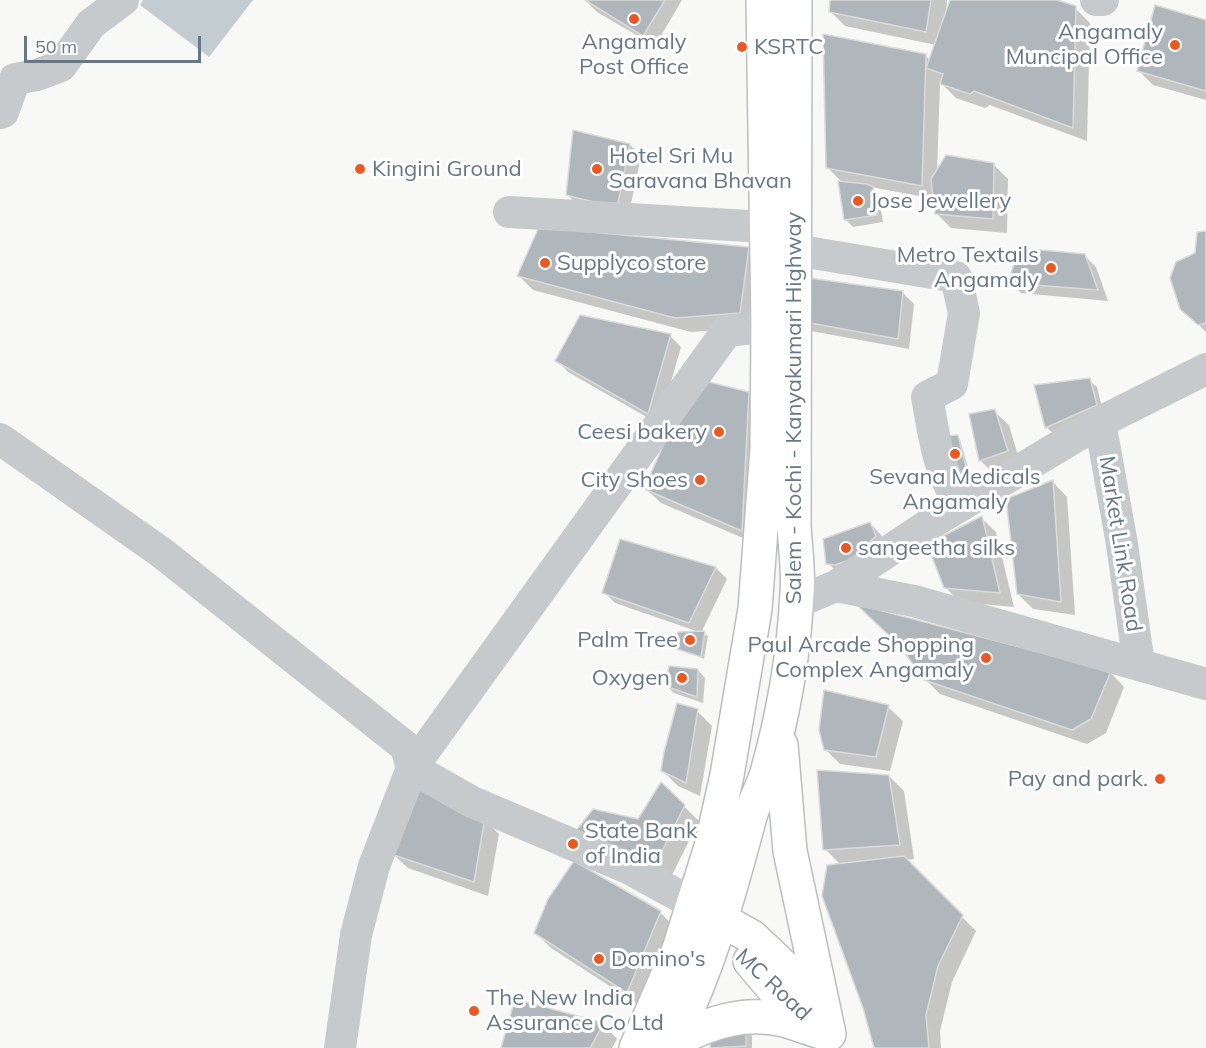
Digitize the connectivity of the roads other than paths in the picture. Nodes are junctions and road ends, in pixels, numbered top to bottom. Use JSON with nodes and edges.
{"nodes":[{"id":1,"x":123,"y":0,"type":"edge"},
{"id":2,"x":763,"y":0,"type":"edge"},
{"id":3,"x":795,"y":0,"type":"edge"},
{"id":4,"x":1096,"y":0,"type":"edge"},
{"id":5,"x":1104,"y":0,"type":"edge"},
{"id":6,"x":0,"y":113,"type":"edge"},
{"id":7,"x":509,"y":212,"type":"dead end"},
{"id":8,"x":766,"y":227,"type":"junction"},
{"id":9,"x":795,"y":250,"type":"junction"},
{"id":10,"x":768,"y":326,"type":"junction"},
{"id":11,"x":1206,"y":369,"type":"edge"},
{"id":12,"x":1100,"y":422,"type":"junction"},
{"id":13,"x":0,"y":439,"type":"edge"},
{"id":14,"x":962,"y":505,"type":"junction"},
{"id":15,"x":836,"y":586,"type":"junction"},
{"id":16,"x":795,"y":603,"type":"junction"},
{"id":17,"x":1139,"y":665,"type":"junction"},
{"id":18,"x":1206,"y":684,"type":"edge"},
{"id":19,"x":779,"y":722,"type":"junction"},
{"id":20,"x":412,"y":768,"type":"junction"},
{"id":21,"x":691,"y":913,"type":"junction"},
{"id":22,"x":719,"y":928,"type":"junction"},
{"id":23,"x":832,"y":1041,"type":"edge"},
{"id":24,"x":670,"y":1046,"type":"edge"},
{"id":25,"x":340,"y":1048,"type":"edge"},
{"id":26,"x":636,"y":1048,"type":"edge"}],
"edges":[{"from":1,"to":6,"type":"street"},
{"from":2,"to":8,"type":"main road","name":"Salem - Kochi - Kanyakumari Highway"},
{"from":3,"to":9,"type":"main road","name":"Salem - Kochi - Kanyakumari Highway"},
{"from":4,"to":5,"type":"street"},
{"from":7,"to":8,"type":"street"},
{"from":8,"to":10,"type":"main road","name":"Salem - Kochi - Kanyakumari Highway"},
{"from":9,"to":14,"type":"street"},
{"from":9,"to":16,"type":"main road","name":"Salem - Kochi - Kanyakumari Highway"},
{"from":10,"to":20,"type":"street"},
{"from":10,"to":21,"type":"main road","name":"Salem - Kochi - Kanyakumari Highway"},
{"from":11,"to":12,"type":"street"},
{"from":12,"to":14,"type":"street"},
{"from":12,"to":17,"type":"street","name":"Market Link Road"},
{"from":13,"to":20,"type":"street"},
{"from":14,"to":15,"type":"street"},
{"from":15,"to":16,"type":"street"},
{"from":15,"to":17,"type":"street"},
{"from":16,"to":19,"type":"main road","name":"Salem - Kochi - Kanyakumari Highway"},
{"from":17,"to":18,"type":"street"},
{"from":19,"to":22,"type":"main road","name":"Salem - Kochi - Kanyakumari Highway"},
{"from":19,"to":23,"type":"main road"},
{"from":20,"to":21,"type":"street"},
{"from":20,"to":25,"type":"street"},
{"from":21,"to":22,"type":"main road","name":"MC Road"},
{"from":21,"to":26,"type":"main road","name":"Salem - Kochi - Kanyakumari Highway"},
{"from":22,"to":23,"type":"main road","name":"MC Road"},
{"from":22,"to":24,"type":"main road","name":"Salem - Kochi - Kanyakumari Highway"},
{"from":23,"to":24,"type":"main road"}]}
